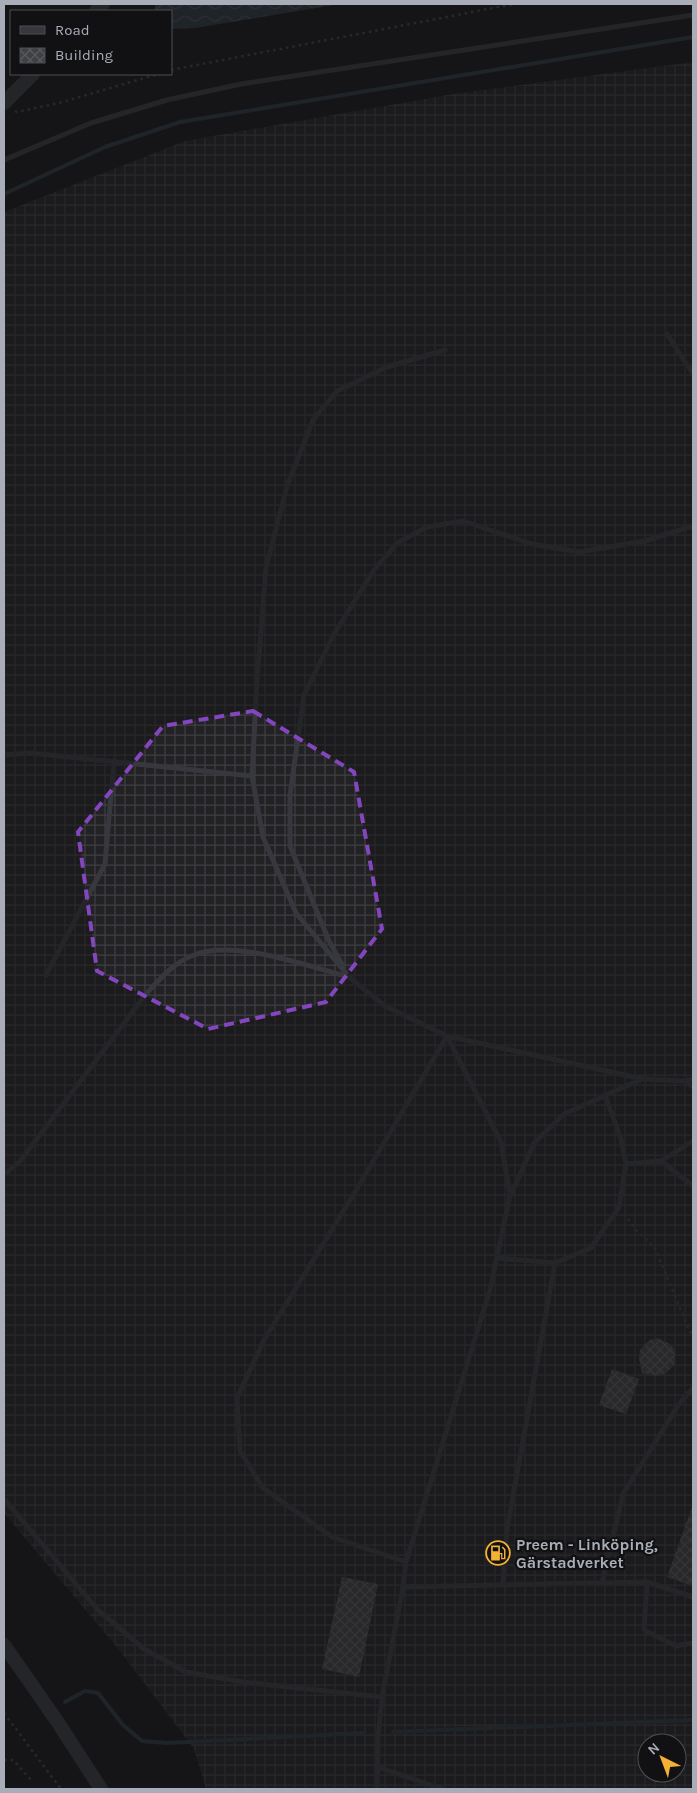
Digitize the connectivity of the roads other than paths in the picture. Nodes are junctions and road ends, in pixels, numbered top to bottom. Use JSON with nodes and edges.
{"nodes":[{"id":1,"x":693,"y":15,"type":"edge"},
{"id":2,"x":32,"y":75,"type":"edge"},
{"id":3,"x":4,"y":102,"type":"edge"},
{"id":4,"x":4,"y":160,"type":"edge"},
{"id":5,"x":667,"y":334,"type":"dead end"},
{"id":6,"x":445,"y":350,"type":"dead end"},
{"id":7,"x":693,"y":374,"type":"edge"},
{"id":8,"x":693,"y":526,"type":"edge"},
{"id":9,"x":4,"y":755,"type":"edge"},
{"id":10,"x":114,"y":761,"type":"junction"},
{"id":11,"x":252,"y":776,"type":"junction"},
{"id":12,"x":46,"y":976,"type":"dead end"},
{"id":13,"x":349,"y":977,"type":"junction"},
{"id":14,"x":447,"y":1036,"type":"junction"},
{"id":15,"x":642,"y":1079,"type":"junction"},
{"id":16,"x":693,"y":1079,"type":"edge"},
{"id":17,"x":684,"y":1081,"type":"junction"},
{"id":18,"x":693,"y":1087,"type":"edge"},
{"id":19,"x":605,"y":1095,"type":"junction"},
{"id":20,"x":693,"y":1141,"type":"edge"},
{"id":21,"x":661,"y":1161,"type":"junction"},
{"id":22,"x":626,"y":1164,"type":"junction"},
{"id":23,"x":4,"y":1175,"type":"edge"},
{"id":24,"x":693,"y":1186,"type":"edge"},
{"id":25,"x":510,"y":1195,"type":"junction"},
{"id":26,"x":497,"y":1258,"type":"junction"},
{"id":27,"x":555,"y":1263,"type":"junction"},
{"id":28,"x":693,"y":1388,"type":"edge"},
{"id":29,"x":4,"y":1499,"type":"edge"},
{"id":30,"x":406,"y":1562,"type":"junction"},
{"id":31,"x":647,"y":1582,"type":"junction"},
{"id":32,"x":602,"y":1583,"type":"junction"},
{"id":33,"x":503,"y":1584,"type":"junction"},
{"id":34,"x":403,"y":1587,"type":"junction"},
{"id":35,"x":693,"y":1597,"type":"edge"},
{"id":36,"x":693,"y":1643,"type":"edge"},
{"id":37,"x":4,"y":1645,"type":"edge"},
{"id":38,"x":382,"y":1697,"type":"junction"},
{"id":39,"x":378,"y":1767,"type":"junction"},
{"id":40,"x":101,"y":1789,"type":"edge"},
{"id":41,"x":377,"y":1789,"type":"edge"},
{"id":42,"x":442,"y":1789,"type":"edge"}],
"edges":[{"from":1,"to":4,"type":"lane"},
{"from":2,"to":3,"type":"street"},
{"from":5,"to":7,"type":"lane"},
{"from":6,"to":11,"type":"lane"},
{"from":8,"to":13,"type":"lane"},
{"from":9,"to":10,"type":"lane"},
{"from":10,"to":11,"type":"lane"},
{"from":10,"to":12,"type":"lane"},
{"from":11,"to":13,"type":"lane"},
{"from":13,"to":14,"type":"lane"},
{"from":13,"to":23,"type":"lane"},
{"from":14,"to":15,"type":"lane"},
{"from":14,"to":25,"type":"lane"},
{"from":14,"to":30,"type":"lane"},
{"from":15,"to":17,"type":"lane"},
{"from":15,"to":19,"type":"lane"},
{"from":16,"to":17,"type":"lane"},
{"from":17,"to":18,"type":"lane"},
{"from":19,"to":22,"type":"lane"},
{"from":19,"to":25,"type":"lane"},
{"from":20,"to":21,"type":"lane"},
{"from":21,"to":22,"type":"lane"},
{"from":21,"to":24,"type":"lane"},
{"from":22,"to":27,"type":"lane"},
{"from":25,"to":26,"type":"lane"},
{"from":26,"to":27,"type":"lane"},
{"from":26,"to":30,"type":"lane"},
{"from":27,"to":33,"type":"lane"},
{"from":28,"to":32,"type":"lane"},
{"from":29,"to":38,"type":"lane"},
{"from":30,"to":34,"type":"lane"},
{"from":31,"to":32,"type":"lane"},
{"from":31,"to":35,"type":"lane"},
{"from":31,"to":36,"type":"lane"},
{"from":32,"to":33,"type":"lane"},
{"from":33,"to":34,"type":"lane"},
{"from":34,"to":38,"type":"lane"},
{"from":37,"to":40,"type":"street"},
{"from":38,"to":39,"type":"lane"},
{"from":39,"to":41,"type":"lane"},
{"from":39,"to":42,"type":"lane"}]}
